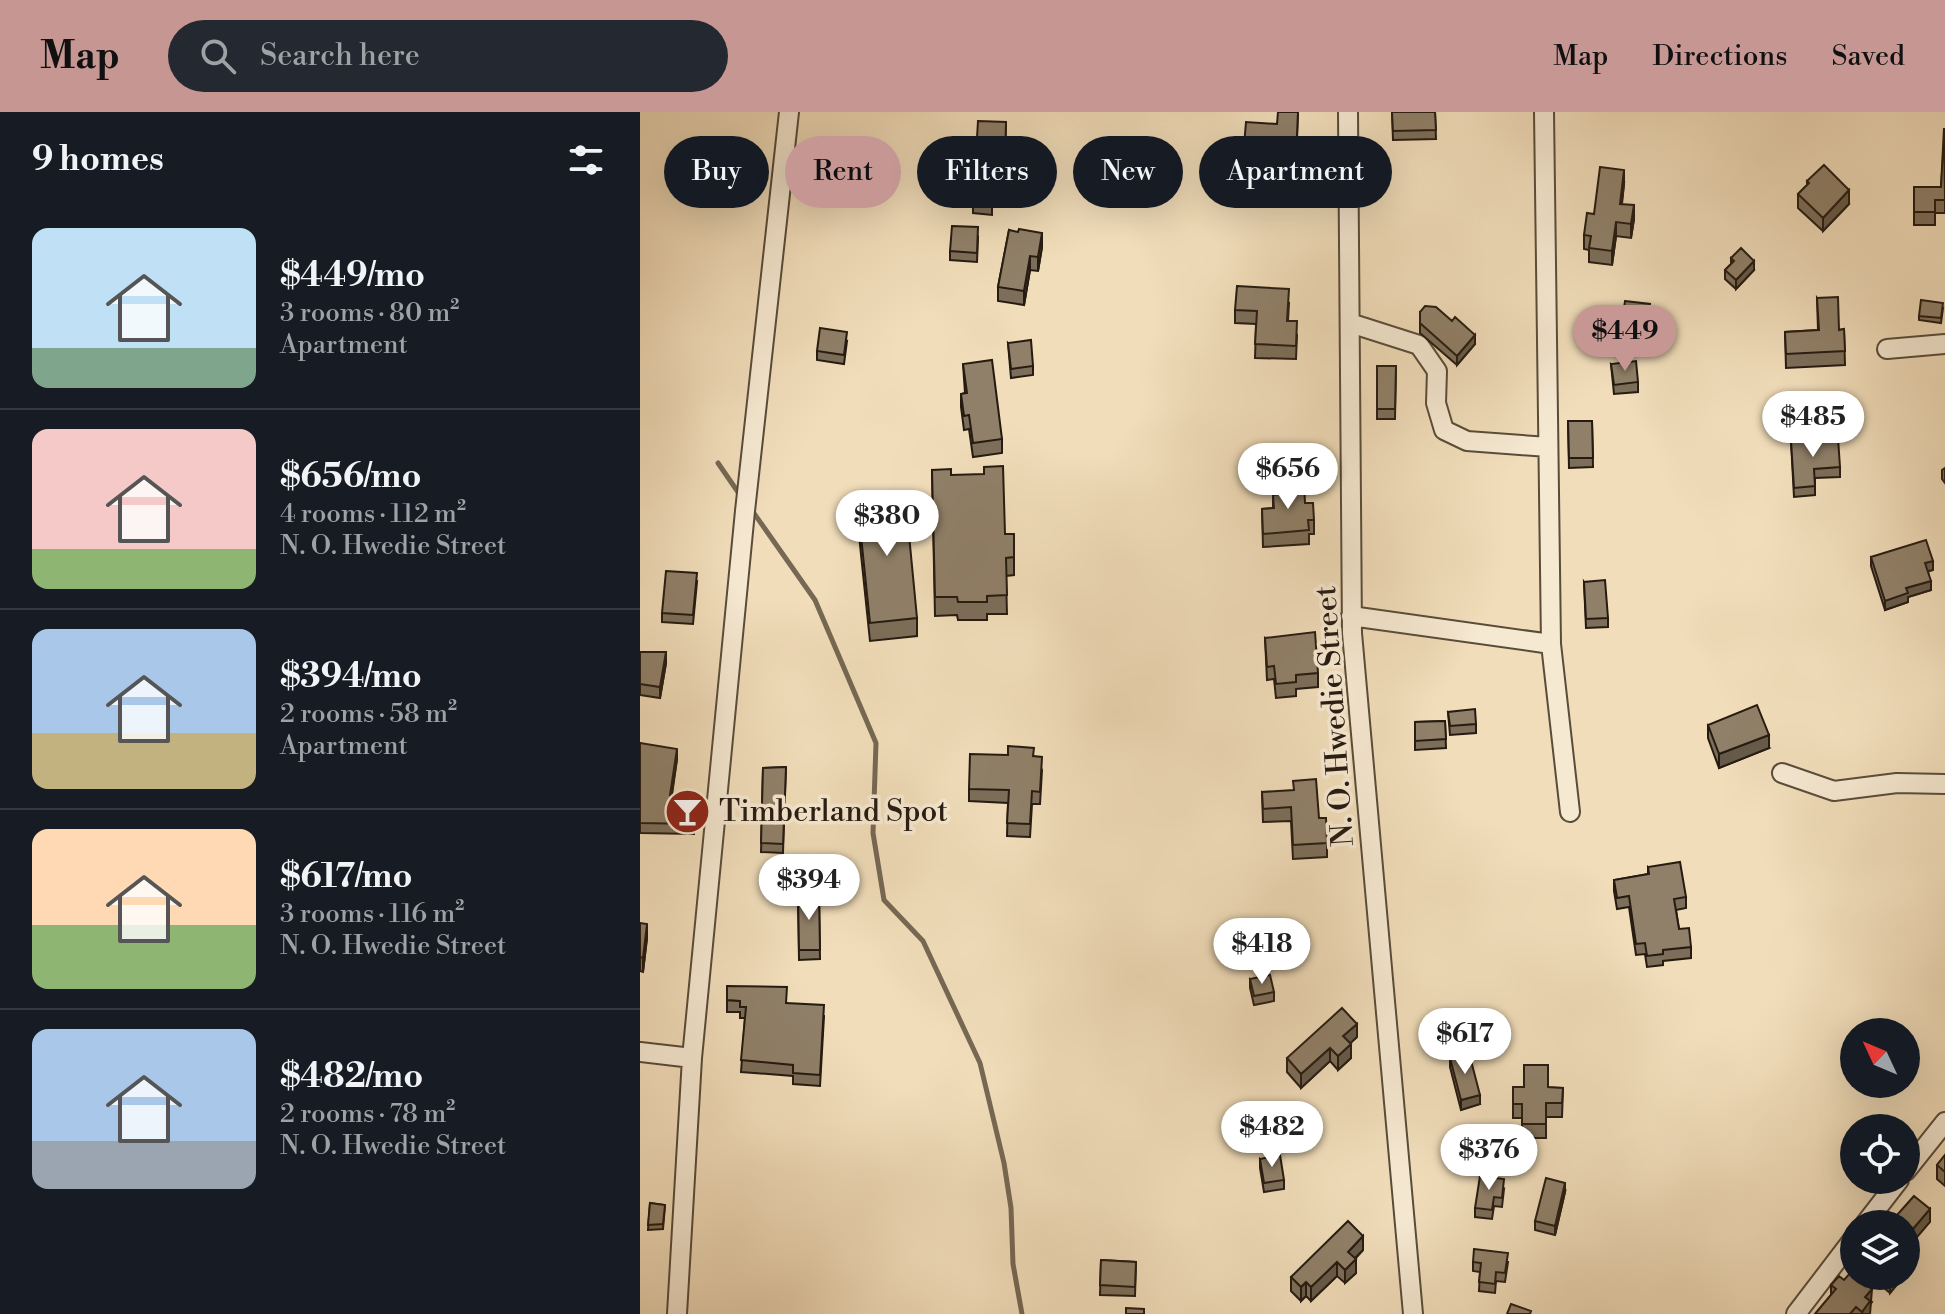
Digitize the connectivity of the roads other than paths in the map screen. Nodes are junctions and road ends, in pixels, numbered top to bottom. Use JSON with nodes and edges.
{"nodes":[{"id":1,"x":789,"y":112,"type":"edge"},
{"id":2,"x":1348,"y":112,"type":"edge"},
{"id":3,"x":1544,"y":112,"type":"edge"},
{"id":4,"x":1350,"y":323,"type":"junction"},
{"id":5,"x":1945,"y":344,"type":"edge"},
{"id":6,"x":1887,"y":349,"type":"dead end"},
{"id":7,"x":1548,"y":447,"type":"junction"},
{"id":8,"x":1351,"y":616,"type":"junction"},
{"id":9,"x":1551,"y":644,"type":"junction"},
{"id":10,"x":1782,"y":773,"type":"dead end"},
{"id":11,"x":1945,"y":784,"type":"edge"},
{"id":12,"x":1570,"y":812,"type":"dead end"},
{"id":13,"x":640,"y":1052,"type":"edge"},
{"id":14,"x":692,"y":1058,"type":"junction"},
{"id":15,"x":1945,"y":1122,"type":"edge"},
{"id":16,"x":1920,"y":1153,"type":"edge"},
{"id":17,"x":1888,"y":1194,"type":"edge"},
{"id":18,"x":1876,"y":1210,"type":"edge"},
{"id":19,"x":1840,"y":1256,"type":"edge"},
{"id":20,"x":677,"y":1314,"type":"edge"},
{"id":21,"x":1413,"y":1314,"type":"edge"},
{"id":22,"x":1796,"y":1314,"type":"edge"}],
"edges":[{"from":1,"to":14,"type":"street"},
{"from":2,"to":4,"type":"street","name":"N. O. Hwedie Street"},
{"from":3,"to":7,"type":"street"},
{"from":4,"to":7,"type":"street"},
{"from":4,"to":8,"type":"street","name":"N. O. Hwedie Street"},
{"from":5,"to":6,"type":"street"},
{"from":7,"to":9,"type":"street"},
{"from":8,"to":9,"type":"street"},
{"from":8,"to":21,"type":"street","name":"N. O. Hwedie Street"},
{"from":9,"to":12,"type":"street"},
{"from":10,"to":11,"type":"street"},
{"from":13,"to":14,"type":"street"},
{"from":14,"to":20,"type":"street"},
{"from":15,"to":16,"type":"street"},
{"from":17,"to":18,"type":"street"},
{"from":19,"to":22,"type":"street"}]}
